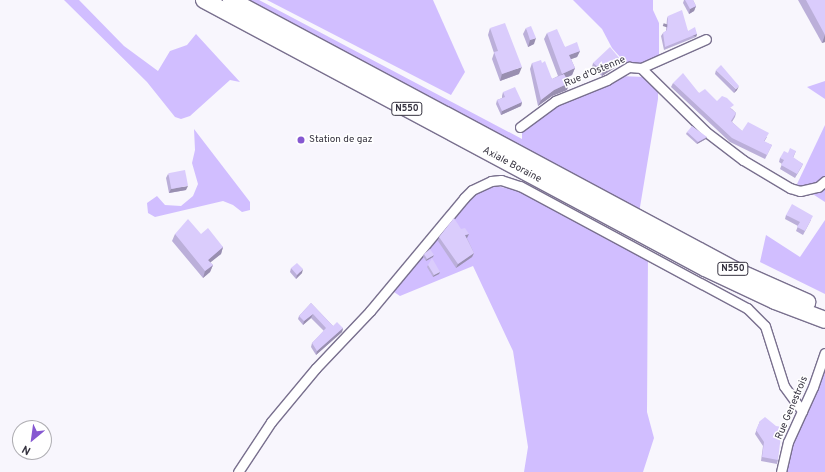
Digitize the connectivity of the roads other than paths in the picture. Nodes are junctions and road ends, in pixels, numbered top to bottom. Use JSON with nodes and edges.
{"nodes":[{"id":1,"x":204,"y":0,"type":"edge"},
{"id":2,"x":231,"y":0,"type":"edge"},
{"id":3,"x":706,"y":39,"type":"dead end"},
{"id":4,"x":641,"y":68,"type":"junction"},
{"id":5,"x":520,"y":127,"type":"dead end"},
{"id":6,"x":825,"y":181,"type":"edge"},
{"id":7,"x":612,"y":212,"type":"junction"},
{"id":8,"x":821,"y":313,"type":"edge"},
{"id":9,"x":825,"y":353,"type":"edge"},
{"id":10,"x":802,"y":411,"type":"junction"},
{"id":11,"x":238,"y":472,"type":"edge"},
{"id":12,"x":781,"y":472,"type":"edge"}],
"edges":[{"from":1,"to":7,"type":"highway","name":"Axiale Boraine","number":"N550"},
{"from":2,"to":7,"type":"highway","name":"Axiale Boraine","number":"N550"},
{"from":3,"to":4,"type":"street","name":"Rue d'Ostenne"},
{"from":4,"to":5,"type":"street","name":"Rue d'Ostenne"},
{"from":4,"to":6,"type":"street"},
{"from":7,"to":8,"type":"highway","name":"Axiale Boraine","number":"N550"},
{"from":9,"to":10,"type":"street","name":"Rue Genestrois"},
{"from":10,"to":11,"type":"street"},
{"from":10,"to":12,"type":"street","name":"Rue Genestrois"}]}
